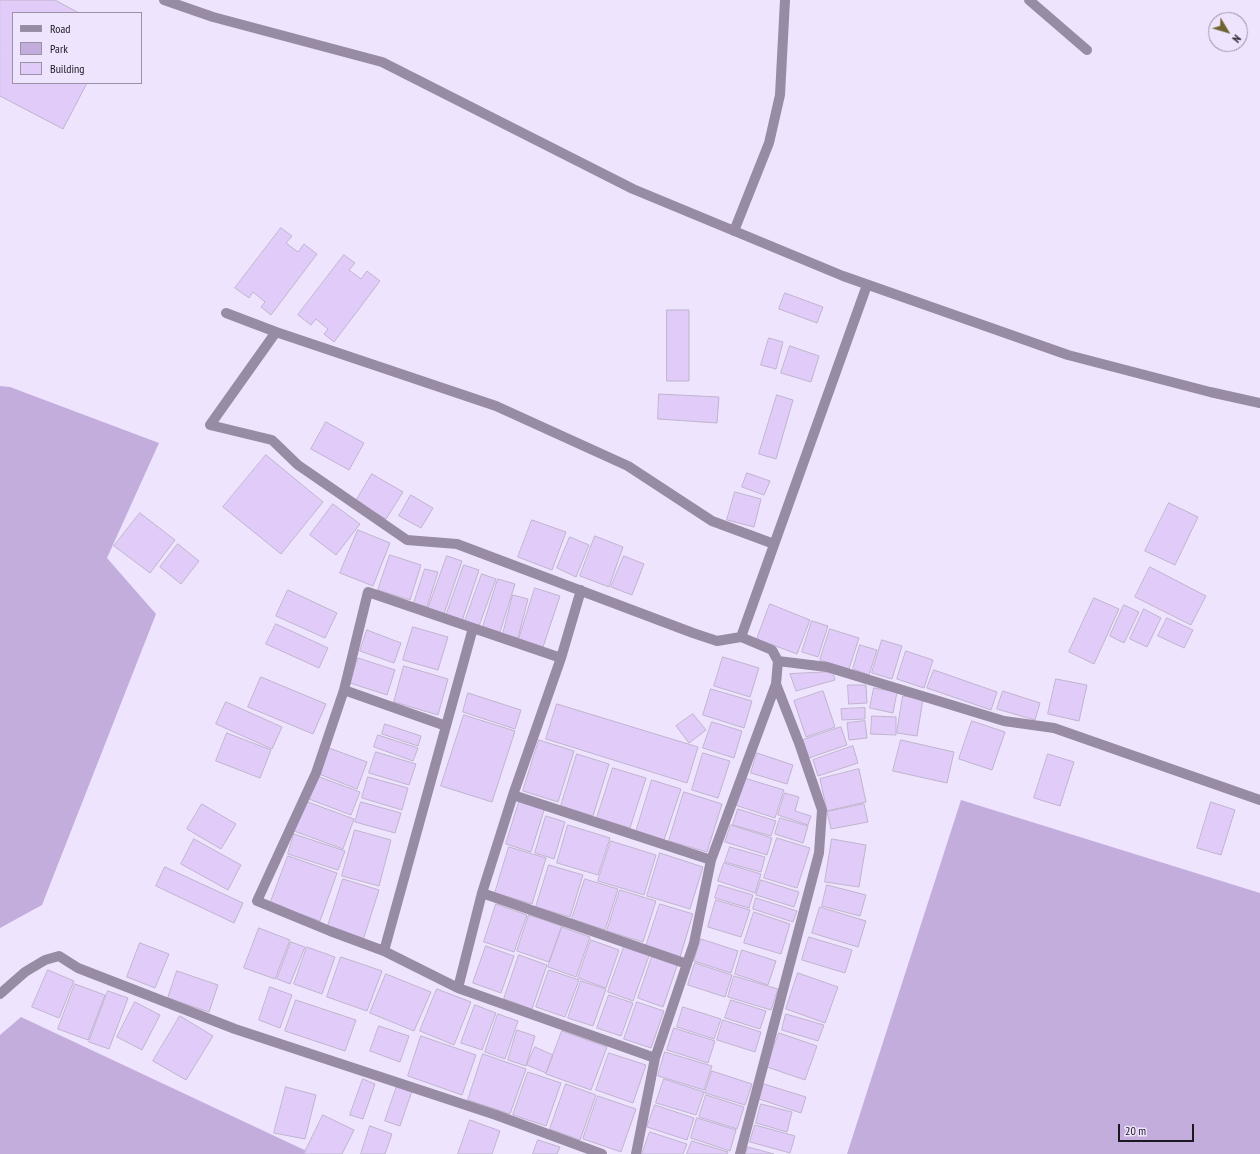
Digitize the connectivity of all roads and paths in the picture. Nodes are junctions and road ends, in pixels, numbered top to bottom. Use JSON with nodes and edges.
{"nodes":[{"id":1,"x":164,"y":0,"type":"edge"},
{"id":2,"x":785,"y":0,"type":"edge"},
{"id":3,"x":1029,"y":0,"type":"edge"},
{"id":4,"x":1087,"y":50,"type":"dead end"},
{"id":5,"x":734,"y":231,"type":"junction"},
{"id":6,"x":867,"y":285,"type":"junction"},
{"id":7,"x":226,"y":313,"type":"dead end"},
{"id":8,"x":276,"y":332,"type":"junction"},
{"id":9,"x":1260,"y":403,"type":"edge"},
{"id":10,"x":774,"y":544,"type":"junction"},
{"id":11,"x":581,"y":590,"type":"junction"},
{"id":12,"x":473,"y":628,"type":"junction"},
{"id":13,"x":741,"y":636,"type":"junction"},
{"id":14,"x":561,"y":658,"type":"junction"},
{"id":15,"x":778,"y":661,"type":"junction"},
{"id":16,"x":776,"y":684,"type":"junction"},
{"id":17,"x":344,"y":690,"type":"junction"},
{"id":18,"x":446,"y":726,"type":"junction"},
{"id":19,"x":513,"y":795,"type":"junction"},
{"id":20,"x":1260,"y":800,"type":"edge"},
{"id":21,"x":711,"y":860,"type":"junction"},
{"id":22,"x":482,"y":893,"type":"junction"},
{"id":23,"x":384,"y":951,"type":"junction"},
{"id":24,"x":686,"y":964,"type":"junction"},
{"id":25,"x":458,"y":988,"type":"junction"},
{"id":26,"x":0,"y":994,"type":"edge"},
{"id":27,"x":655,"y":1058,"type":"junction"},
{"id":28,"x":602,"y":1154,"type":"edge"},
{"id":29,"x":636,"y":1154,"type":"edge"},
{"id":30,"x":740,"y":1154,"type":"edge"}],
"edges":[{"from":1,"to":5,"type":"street"},
{"from":2,"to":5,"type":"street"},
{"from":3,"to":4,"type":"street"},
{"from":5,"to":6,"type":"street"},
{"from":6,"to":9,"type":"street"},
{"from":6,"to":10,"type":"street"},
{"from":7,"to":8,"type":"street"},
{"from":8,"to":10,"type":"street"},
{"from":8,"to":11,"type":"street"},
{"from":10,"to":13,"type":"street"},
{"from":11,"to":13,"type":"street"},
{"from":11,"to":14,"type":"street"},
{"from":12,"to":14,"type":"street"},
{"from":12,"to":17,"type":"street"},
{"from":12,"to":18,"type":"street"},
{"from":13,"to":15,"type":"street"},
{"from":14,"to":19,"type":"street"},
{"from":15,"to":16,"type":"street"},
{"from":15,"to":20,"type":"street"},
{"from":16,"to":21,"type":"street"},
{"from":16,"to":30,"type":"street"},
{"from":17,"to":18,"type":"street"},
{"from":17,"to":23,"type":"street"},
{"from":18,"to":23,"type":"street"},
{"from":19,"to":21,"type":"street"},
{"from":19,"to":22,"type":"street"},
{"from":21,"to":24,"type":"street"},
{"from":22,"to":24,"type":"street"},
{"from":22,"to":25,"type":"street"},
{"from":23,"to":25,"type":"street"},
{"from":24,"to":27,"type":"street"},
{"from":25,"to":27,"type":"street"},
{"from":26,"to":28,"type":"street"},
{"from":27,"to":29,"type":"street"}]}
